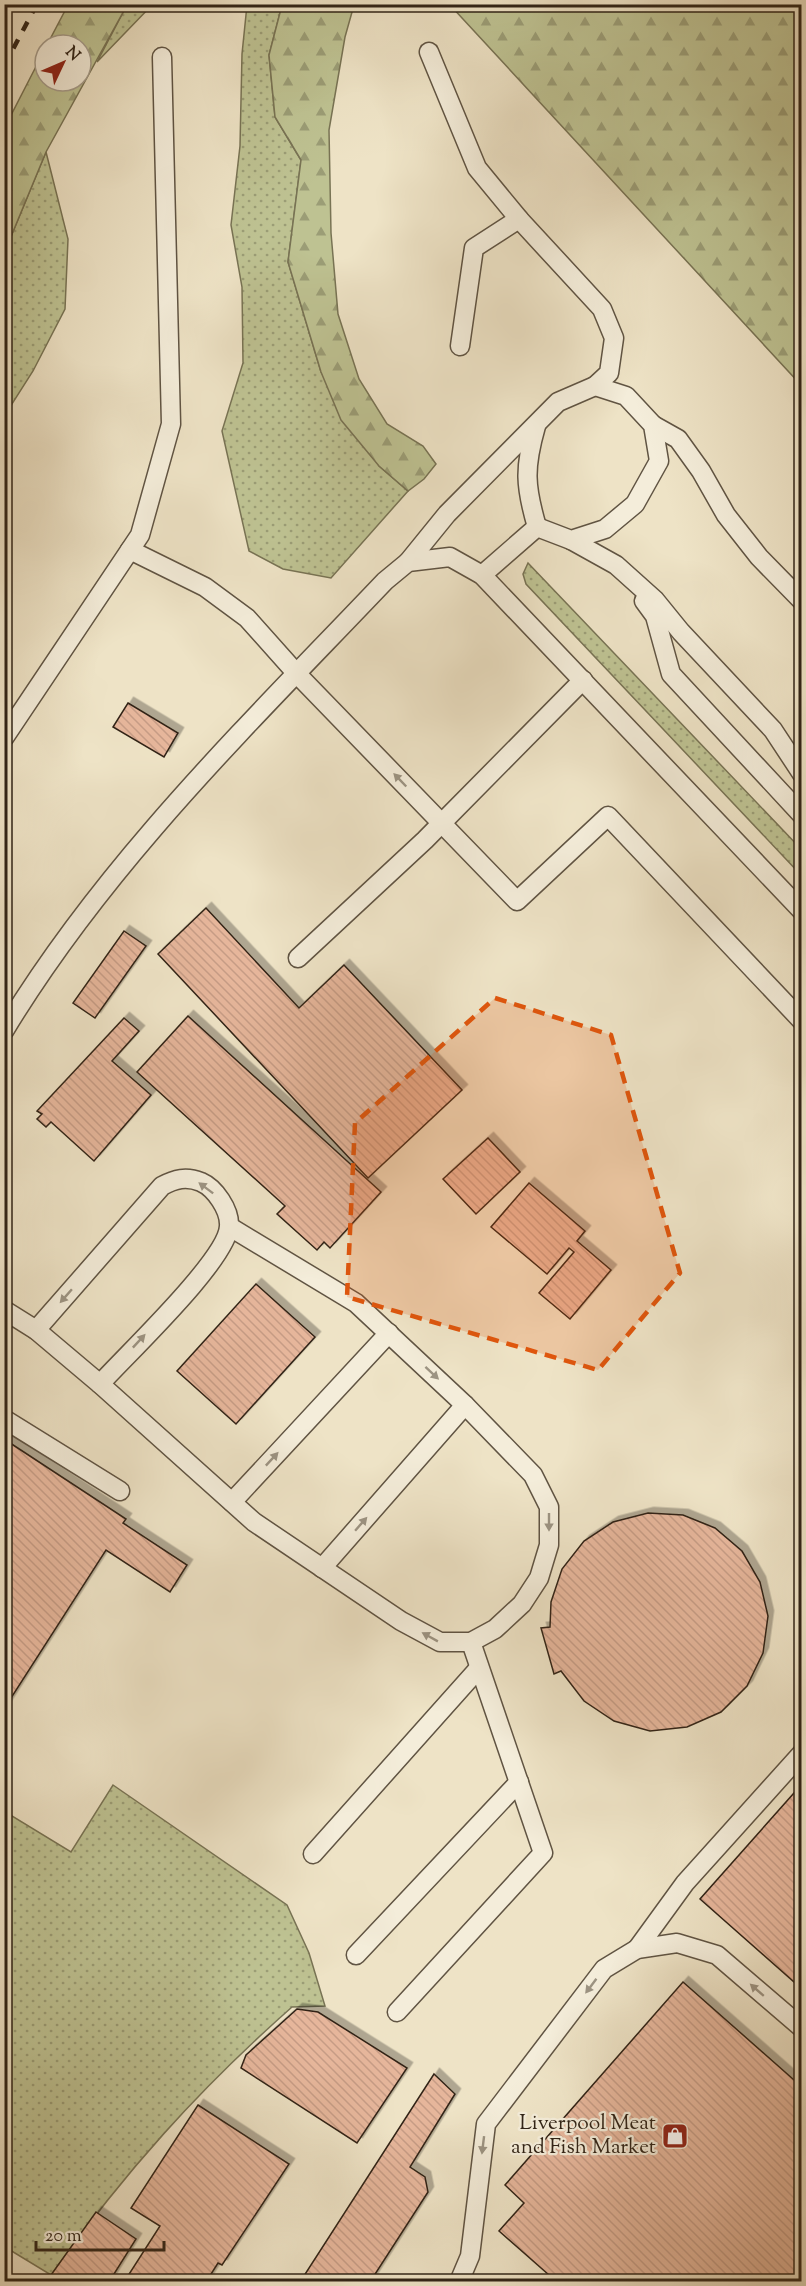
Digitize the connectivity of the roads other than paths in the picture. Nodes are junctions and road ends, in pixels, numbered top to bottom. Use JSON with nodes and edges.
{"nodes":[{"id":1,"x":429,"y":52,"type":"dead end"},
{"id":2,"x":162,"y":57,"type":"dead end"},
{"id":3,"x":519,"y":219,"type":"junction"},
{"id":4,"x":460,"y":346,"type":"dead end"},
{"id":5,"x":595,"y":386,"type":"junction"},
{"id":6,"x":536,"y":424,"type":"junction"},
{"id":7,"x":653,"y":424,"type":"junction"},
{"id":8,"x":537,"y":527,"type":"junction"},
{"id":9,"x":571,"y":540,"type":"junction"},
{"id":10,"x":130,"y":550,"type":"junction"},
{"id":11,"x":408,"y":562,"type":"junction"},
{"id":12,"x":616,"y":565,"type":"junction"},
{"id":13,"x":482,"y":575,"type":"junction"},
{"id":14,"x":801,"y":601,"type":"edge"},
{"id":15,"x":297,"y":674,"type":"junction"},
{"id":16,"x":583,"y":680,"type":"junction"},
{"id":17,"x":4,"y":738,"type":"edge"},
{"id":18,"x":801,"y":774,"type":"edge"},
{"id":19,"x":801,"y":816,"type":"edge"},
{"id":20,"x":441,"y":822,"type":"junction"},
{"id":21,"x":801,"y":911,"type":"edge"},
{"id":22,"x":298,"y":958,"type":"dead end"},
{"id":23,"x":801,"y":1021,"type":"edge"},
{"id":24,"x":4,"y":1031,"type":"edge"},
{"id":25,"x":230,"y":1227,"type":"junction"},
{"id":26,"x":4,"y":1310,"type":"edge"},
{"id":27,"x":36,"y":1330,"type":"junction"},
{"id":28,"x":389,"y":1333,"type":"junction"},
{"id":29,"x":100,"y":1384,"type":"junction"},
{"id":30,"x":465,"y":1405,"type":"junction"},
{"id":31,"x":4,"y":1419,"type":"edge"},
{"id":32,"x":120,"y":1491,"type":"dead end"},
{"id":33,"x":232,"y":1502,"type":"junction"},
{"id":34,"x":322,"y":1568,"type":"junction"},
{"id":35,"x":471,"y":1642,"type":"junction"},
{"id":36,"x":479,"y":1668,"type":"junction"},
{"id":37,"x":801,"y":1754,"type":"edge"},
{"id":38,"x":519,"y":1782,"type":"junction"},
{"id":39,"x":313,"y":1854,"type":"dead end"},
{"id":40,"x":638,"y":1949,"type":"junction"},
{"id":41,"x":356,"y":1955,"type":"dead end"},
{"id":42,"x":397,"y":2012,"type":"dead end"},
{"id":43,"x":801,"y":2028,"type":"edge"},
{"id":44,"x":459,"y":2282,"type":"edge"}],
"edges":[{"from":1,"to":3,"type":"lane"},
{"from":2,"to":10,"type":"lane"},
{"from":3,"to":4,"type":"lane"},
{"from":3,"to":5,"type":"lane"},
{"from":5,"to":6,"type":"lane"},
{"from":5,"to":7,"type":"lane"},
{"from":6,"to":8,"type":"lane"},
{"from":6,"to":11,"type":"lane"},
{"from":7,"to":9,"type":"lane"},
{"from":7,"to":14,"type":"lane"},
{"from":8,"to":9,"type":"lane"},
{"from":8,"to":13,"type":"lane"},
{"from":9,"to":12,"type":"lane"},
{"from":10,"to":15,"type":"lane"},
{"from":10,"to":17,"type":"lane"},
{"from":11,"to":13,"type":"lane"},
{"from":11,"to":15,"type":"lane"},
{"from":12,"to":18,"type":"lane"},
{"from":12,"to":19,"type":"lane"},
{"from":13,"to":16,"type":"lane"},
{"from":20,"to":15,"type":"lane","one_way":true},
{"from":15,"to":24,"type":"lane"},
{"from":16,"to":20,"type":"lane"},
{"from":16,"to":21,"type":"lane"},
{"from":20,"to":22,"type":"lane"},
{"from":20,"to":23,"type":"lane"},
{"from":25,"to":27,"type":"lane","one_way":true},
{"from":25,"to":28,"type":"lane"},
{"from":29,"to":25,"type":"lane","one_way":true},
{"from":26,"to":27,"type":"lane"},
{"from":27,"to":29,"type":"lane"},
{"from":28,"to":30,"type":"lane","one_way":true},
{"from":33,"to":28,"type":"lane","one_way":true},
{"from":29,"to":33,"type":"lane"},
{"from":34,"to":30,"type":"lane","one_way":true},
{"from":30,"to":35,"type":"lane","one_way":true},
{"from":31,"to":32,"type":"lane"},
{"from":33,"to":34,"type":"lane"},
{"from":35,"to":34,"type":"lane","one_way":true},
{"from":35,"to":36,"type":"lane"},
{"from":36,"to":38,"type":"lane"},
{"from":36,"to":39,"type":"lane"},
{"from":37,"to":40,"type":"lane"},
{"from":38,"to":41,"type":"lane"},
{"from":38,"to":42,"type":"lane"},
{"from":43,"to":40,"type":"lane","one_way":true},
{"from":40,"to":44,"type":"lane","one_way":true}]}
